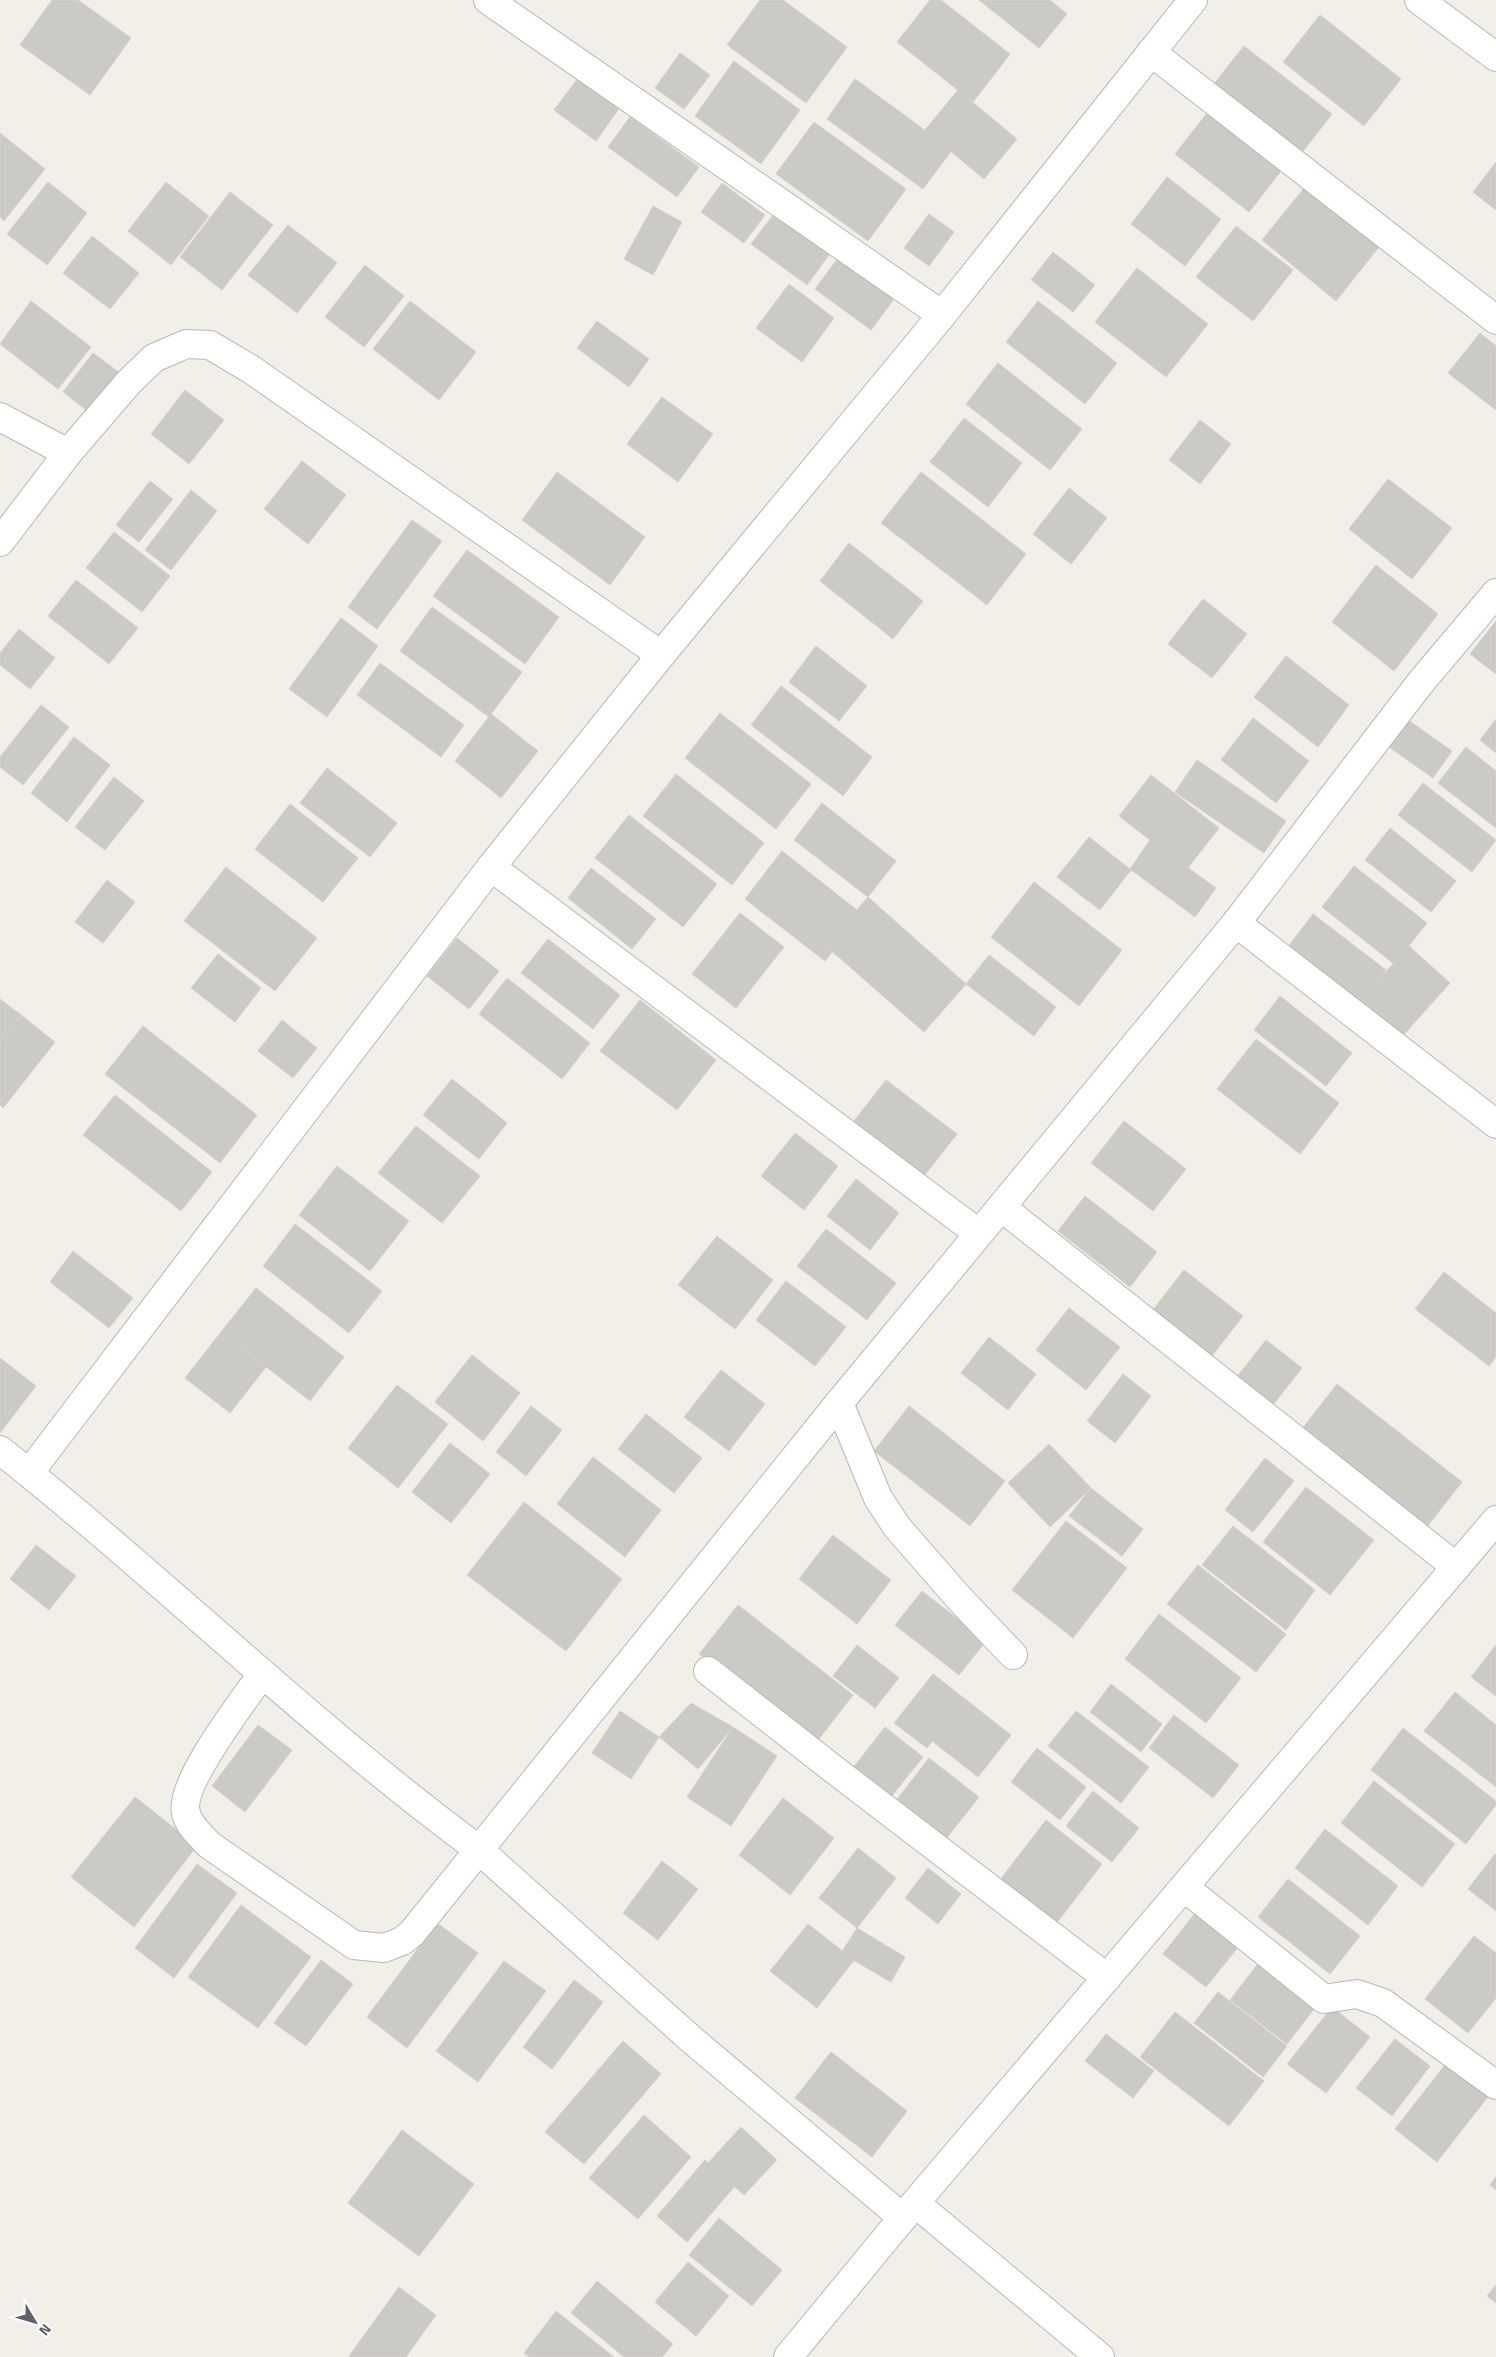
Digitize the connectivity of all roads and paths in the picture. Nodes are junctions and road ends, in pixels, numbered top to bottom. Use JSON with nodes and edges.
{"nodes":[{"id":1,"x":488,"y":0,"type":"edge"},
{"id":2,"x":1193,"y":0,"type":"edge"},
{"id":3,"x":1419,"y":0,"type":"edge"},
{"id":4,"x":1151,"y":52,"type":"junction"},
{"id":5,"x":1496,"y":57,"type":"edge"},
{"id":6,"x":942,"y":315,"type":"junction"},
{"id":7,"x":1496,"y":320,"type":"edge"},
{"id":8,"x":0,"y":417,"type":"edge"},
{"id":9,"x":68,"y":453,"type":"junction"},
{"id":10,"x":0,"y":542,"type":"edge"},
{"id":11,"x":1496,"y":592,"type":"edge"},
{"id":12,"x":661,"y":655,"type":"junction"},
{"id":13,"x":491,"y":868,"type":"junction"},
{"id":14,"x":1236,"y":922,"type":"junction"},
{"id":15,"x":1496,"y":1124,"type":"edge"},
{"id":16,"x":1001,"y":1207,"type":"junction"},
{"id":17,"x":978,"y":1233,"type":"junction"},
{"id":18,"x":839,"y":1403,"type":"junction"},
{"id":19,"x":0,"y":1450,"type":"edge"},
{"id":20,"x":29,"y":1473,"type":"junction"},
{"id":21,"x":1496,"y":1520,"type":"edge"},
{"id":22,"x":1455,"y":1566,"type":"junction"},
{"id":23,"x":1013,"y":1655,"type":"dead end"},
{"id":24,"x":708,"y":1671,"type":"dead end"},
{"id":25,"x":262,"y":1674,"type":"junction"},
{"id":26,"x":478,"y":1849,"type":"junction"},
{"id":27,"x":1184,"y":1887,"type":"junction"},
{"id":28,"x":1107,"y":1978,"type":"junction"},
{"id":29,"x":1496,"y":2085,"type":"edge"},
{"id":30,"x":909,"y":2211,"type":"junction"},
{"id":31,"x":788,"y":2357,"type":"edge"},
{"id":32,"x":1100,"y":2357,"type":"edge"}],
"edges":[{"from":1,"to":6,"type":"street"},
{"from":2,"to":4,"type":"street"},
{"from":3,"to":5,"type":"street"},
{"from":4,"to":6,"type":"street"},
{"from":4,"to":7,"type":"street"},
{"from":6,"to":12,"type":"street"},
{"from":8,"to":9,"type":"street"},
{"from":9,"to":10,"type":"street"},
{"from":9,"to":12,"type":"street"},
{"from":11,"to":14,"type":"street"},
{"from":12,"to":13,"type":"street"},
{"from":13,"to":17,"type":"street"},
{"from":13,"to":20,"type":"street"},
{"from":14,"to":15,"type":"street"},
{"from":14,"to":16,"type":"street"},
{"from":16,"to":17,"type":"street"},
{"from":16,"to":22,"type":"street"},
{"from":17,"to":18,"type":"street"},
{"from":18,"to":23,"type":"street"},
{"from":18,"to":26,"type":"street"},
{"from":19,"to":20,"type":"street"},
{"from":20,"to":25,"type":"street"},
{"from":21,"to":22,"type":"street"},
{"from":22,"to":27,"type":"street"},
{"from":24,"to":28,"type":"street"},
{"from":25,"to":26,"type":"street"},
{"from":25,"to":26,"type":"street"},
{"from":26,"to":30,"type":"street"},
{"from":27,"to":28,"type":"street"},
{"from":27,"to":29,"type":"street"},
{"from":28,"to":30,"type":"street"},
{"from":30,"to":31,"type":"street"},
{"from":30,"to":32,"type":"street"}]}
